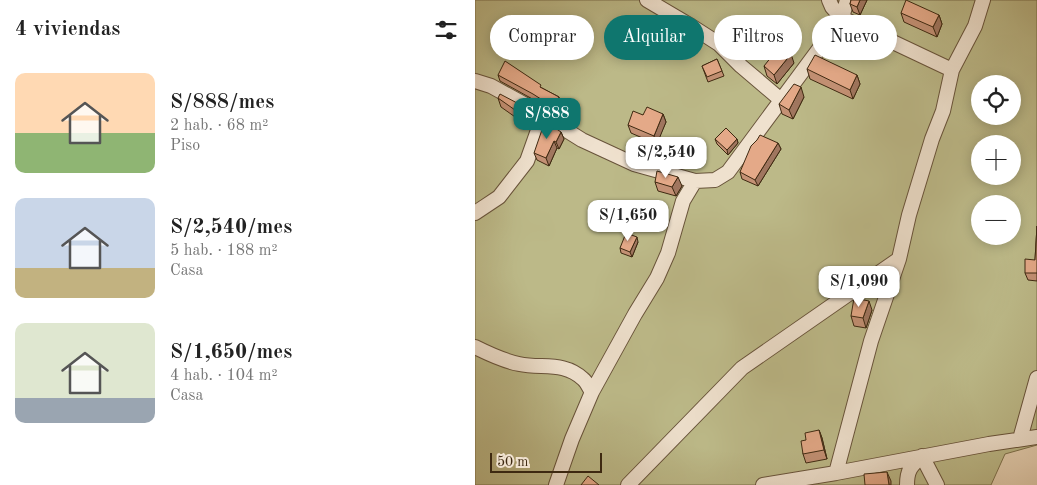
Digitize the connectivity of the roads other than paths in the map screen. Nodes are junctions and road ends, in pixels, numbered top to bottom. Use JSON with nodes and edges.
{"nodes":[{"id":1,"x":647,"y":0,"type":"edge"},
{"id":2,"x":829,"y":0,"type":"edge"},
{"id":3,"x":847,"y":0,"type":"edge"},
{"id":4,"x":983,"y":0,"type":"edge"},
{"id":5,"x":840,"y":15,"type":"edge"},
{"id":6,"x":843,"y":15,"type":"edge"},
{"id":7,"x":897,"y":44,"type":"edge"},
{"id":8,"x":812,"y":58,"type":"edge"},
{"id":9,"x":952,"y":70,"type":"junction"},
{"id":10,"x":475,"y":81,"type":"edge"},
{"id":11,"x":781,"y":100,"type":"junction"},
{"id":12,"x":543,"y":116,"type":"junction"},
{"id":13,"x":695,"y":181,"type":"junction"},
{"id":14,"x":475,"y":213,"type":"edge"},
{"id":15,"x":899,"y":259,"type":"junction"},
{"id":16,"x":475,"y":347,"type":"edge"},
{"id":17,"x":1037,"y":378,"type":"edge"},
{"id":18,"x":592,"y":392,"type":"junction"},
{"id":19,"x":1037,"y":437,"type":"edge"},
{"id":20,"x":1020,"y":439,"type":"junction"},
{"id":21,"x":922,"y":456,"type":"junction"},
{"id":22,"x":836,"y":473,"type":"junction"},
{"id":23,"x":556,"y":485,"type":"edge"},
{"id":24,"x":628,"y":485,"type":"edge"},
{"id":25,"x":763,"y":485,"type":"edge"},
{"id":26,"x":907,"y":485,"type":"edge"},
{"id":27,"x":937,"y":485,"type":"edge"}],
"edges":[{"from":1,"to":11,"type":"street"},
{"from":2,"to":5,"type":"street"},
{"from":3,"to":6,"type":"street"},
{"from":4,"to":9,"type":"street"},
{"from":7,"to":9,"type":"street"},
{"from":8,"to":11,"type":"street"},
{"from":9,"to":15,"type":"street"},
{"from":10,"to":12,"type":"street"},
{"from":11,"to":13,"type":"street"},
{"from":12,"to":13,"type":"street"},
{"from":12,"to":14,"type":"street"},
{"from":13,"to":18,"type":"street"},
{"from":15,"to":22,"type":"street"},
{"from":15,"to":24,"type":"street"},
{"from":16,"to":18,"type":"street"},
{"from":17,"to":20,"type":"street"},
{"from":18,"to":23,"type":"street"},
{"from":19,"to":20,"type":"street"},
{"from":20,"to":21,"type":"street"},
{"from":21,"to":22,"type":"street"},
{"from":21,"to":26,"type":"street"},
{"from":21,"to":27,"type":"street"},
{"from":22,"to":25,"type":"street"}]}
